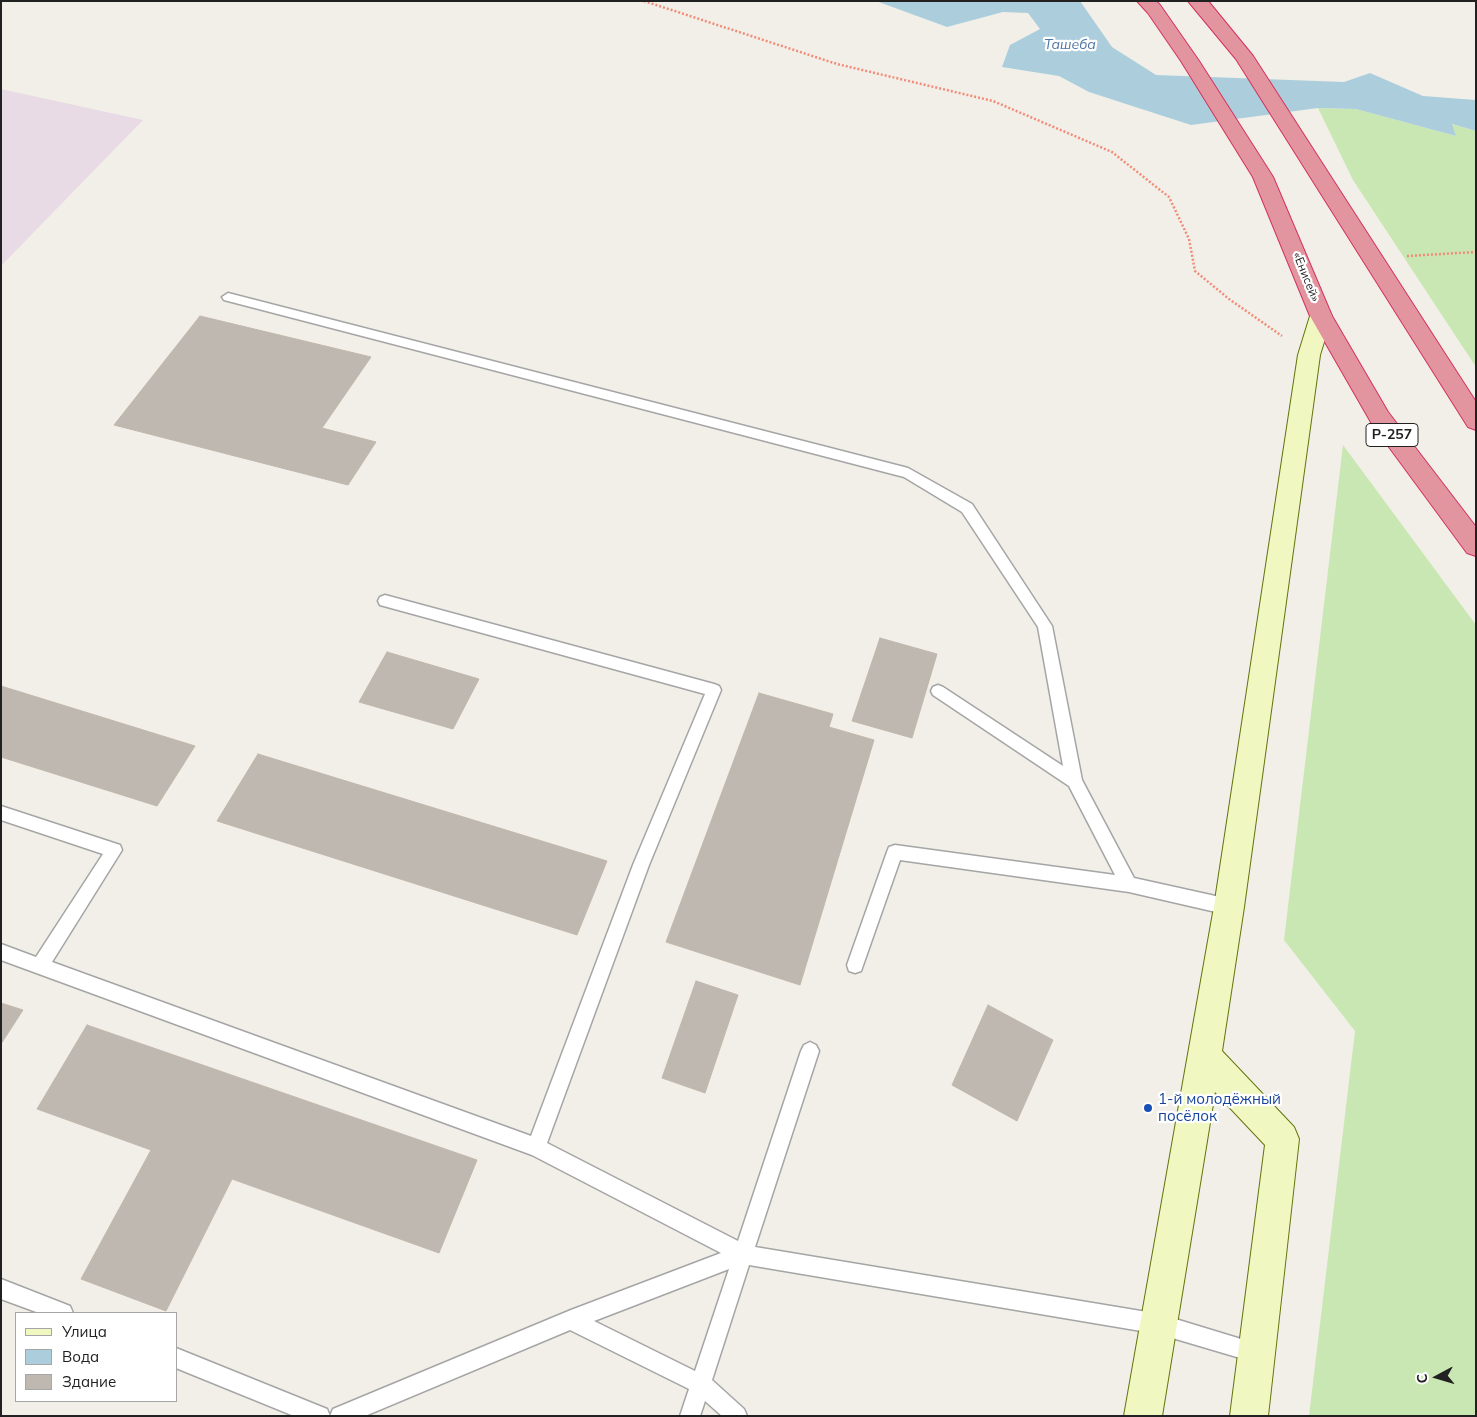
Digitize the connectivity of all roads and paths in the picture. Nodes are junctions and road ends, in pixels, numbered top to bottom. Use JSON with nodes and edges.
{"nodes":[{"id":1,"x":644,"y":1,"type":"edge"},
{"id":2,"x":1146,"y":1,"type":"edge"},
{"id":3,"x":1197,"y":1,"type":"edge"},
{"id":4,"x":1476,"y":252,"type":"edge"},
{"id":5,"x":1373,"y":259,"type":"junction"},
{"id":6,"x":228,"y":297,"type":"dead end"},
{"id":7,"x":1321,"y":316,"type":"junction"},
{"id":8,"x":1309,"y":355,"type":"junction"},
{"id":9,"x":1476,"y":421,"type":"edge"},
{"id":10,"x":1476,"y":546,"type":"edge"},
{"id":11,"x":385,"y":601,"type":"dead end"},
{"id":12,"x":938,"y":691,"type":"dead end"},
{"id":13,"x":1074,"y":781,"type":"junction"},
{"id":14,"x":1,"y":812,"type":"edge"},
{"id":15,"x":1129,"y":884,"type":"junction"},
{"id":16,"x":1228,"y":907,"type":"junction"},
{"id":17,"x":1,"y":952,"type":"edge"},
{"id":18,"x":854,"y":965,"type":"dead end"},
{"id":19,"x":40,"y":966,"type":"junction"},
{"id":20,"x":810,"y":1051,"type":"dead end"},
{"id":21,"x":1205,"y":1057,"type":"junction"},
{"id":22,"x":536,"y":1147,"type":"junction"},
{"id":23,"x":743,"y":1254,"type":"junction"},
{"id":24,"x":1,"y":1289,"type":"edge"},
{"id":25,"x":60,"y":1312,"type":"edge"},
{"id":26,"x":571,"y":1320,"type":"junction"},
{"id":27,"x":1159,"y":1324,"type":"junction"},
{"id":28,"x":1256,"y":1353,"type":"junction"},
{"id":29,"x":178,"y":1359,"type":"edge"},
{"id":30,"x":701,"y":1384,"type":"junction"},
{"id":31,"x":320,"y":1416,"type":"edge"},
{"id":32,"x":340,"y":1416,"type":"edge"},
{"id":33,"x":690,"y":1416,"type":"edge"},
{"id":34,"x":737,"y":1416,"type":"edge"},
{"id":35,"x":1143,"y":1416,"type":"edge"},
{"id":36,"x":1249,"y":1416,"type":"edge"}],
"edges":[{"from":1,"to":8,"type":"path"},
{"from":2,"to":7,"type":"highway","name":"«Енисей»","number":"Р-257"},
{"from":3,"to":5,"type":"highway"},
{"from":4,"to":5,"type":"path"},
{"from":5,"to":9,"type":"highway"},
{"from":6,"to":13,"type":"lane"},
{"from":7,"to":8,"type":"street"},
{"from":7,"to":10,"type":"highway","name":"«Енисей»","number":"Р-257"},
{"from":8,"to":16,"type":"street"},
{"from":11,"to":22,"type":"lane"},
{"from":12,"to":13,"type":"lane"},
{"from":13,"to":15,"type":"lane"},
{"from":14,"to":19,"type":"lane"},
{"from":15,"to":16,"type":"lane"},
{"from":15,"to":18,"type":"lane"},
{"from":16,"to":21,"type":"street"},
{"from":17,"to":19,"type":"lane"},
{"from":19,"to":22,"type":"lane"},
{"from":20,"to":23,"type":"lane"},
{"from":21,"to":27,"type":"street"},
{"from":21,"to":28,"type":"street"},
{"from":22,"to":23,"type":"lane"},
{"from":23,"to":26,"type":"lane"},
{"from":23,"to":27,"type":"lane"},
{"from":23,"to":30,"type":"lane"},
{"from":24,"to":25,"type":"lane"},
{"from":26,"to":30,"type":"lane"},
{"from":26,"to":32,"type":"lane"},
{"from":27,"to":28,"type":"lane"},
{"from":27,"to":35,"type":"street"},
{"from":28,"to":36,"type":"street"},
{"from":29,"to":31,"type":"lane"},
{"from":30,"to":33,"type":"lane"},
{"from":30,"to":34,"type":"lane"}]}
